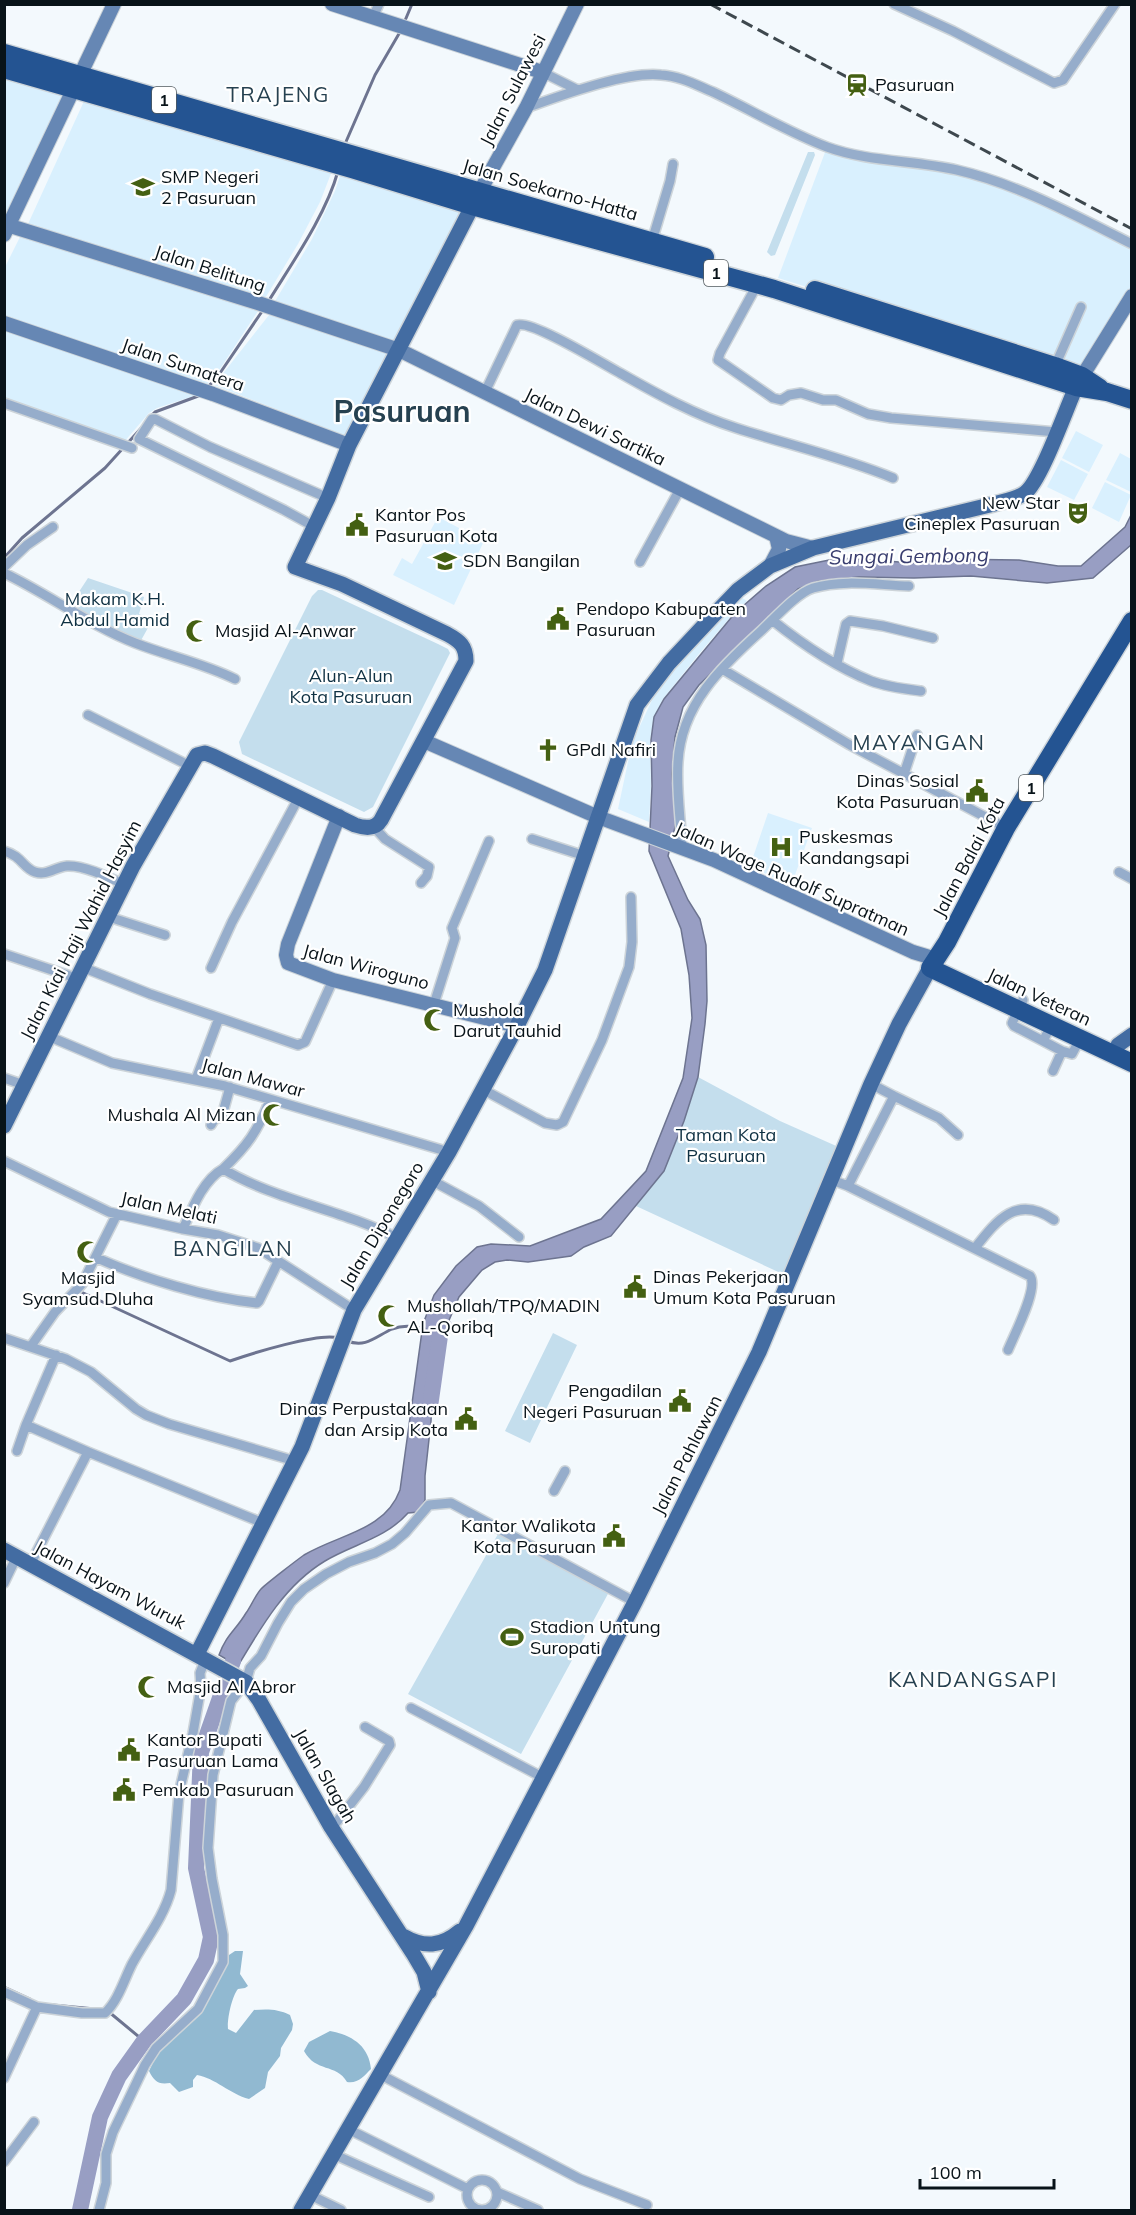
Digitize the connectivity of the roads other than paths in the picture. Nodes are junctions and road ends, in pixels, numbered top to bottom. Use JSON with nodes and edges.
{"nodes":[{"id":1,"x":114,"y":4,"type":"edge"},
{"id":2,"x":332,"y":4,"type":"edge"},
{"id":3,"x":578,"y":4,"type":"edge"},
{"id":4,"x":894,"y":4,"type":"edge"},
{"id":5,"x":1115,"y":4,"type":"edge"},
{"id":6,"x":376,"y":10,"type":"edge"},
{"id":7,"x":4,"y":53,"type":"edge"},
{"id":8,"x":4,"y":69,"type":"edge"},
{"id":9,"x":542,"y":72,"type":"junction"},
{"id":10,"x":77,"y":82,"type":"junction"},
{"id":11,"x":578,"y":90,"type":"junction"},
{"id":12,"x":526,"y":108,"type":"junction"},
{"id":13,"x":673,"y":165,"type":"dead end"},
{"id":14,"x":476,"y":199,"type":"junction"},
{"id":15,"x":6,"y":228,"type":"edge"},
{"id":16,"x":652,"y":242,"type":"junction"},
{"id":17,"x":1131,"y":244,"type":"edge"},
{"id":18,"x":757,"y":285,"type":"junction"},
{"id":19,"x":1131,"y":296,"type":"edge"},
{"id":20,"x":1082,"y":307,"type":"dead end"},
{"id":21,"x":4,"y":323,"type":"edge"},
{"id":22,"x":399,"y":350,"type":"junction"},
{"id":23,"x":1055,"y":366,"type":"junction"},
{"id":24,"x":1079,"y":382,"type":"junction"},
{"id":25,"x":485,"y":392,"type":"junction"},
{"id":26,"x":1131,"y":400,"type":"edge"},
{"id":27,"x":4,"y":403,"type":"edge"},
{"id":28,"x":1056,"y":432,"type":"junction"},
{"id":29,"x":349,"y":445,"type":"junction"},
{"id":30,"x":130,"y":447,"type":"dead end"},
{"id":31,"x":893,"y":478,"type":"dead end"},
{"id":32,"x":680,"y":489,"type":"junction"},
{"id":33,"x":328,"y":498,"type":"junction"},
{"id":34,"x":53,"y":527,"type":"dead end"},
{"id":35,"x":315,"y":527,"type":"junction"},
{"id":36,"x":776,"y":536,"type":"junction"},
{"id":37,"x":813,"y":548,"type":"junction"},
{"id":38,"x":640,"y":561,"type":"dead end"},
{"id":39,"x":770,"y":566,"type":"junction"},
{"id":40,"x":4,"y":567,"type":"edge"},
{"id":41,"x":4,"y":573,"type":"edge"},
{"id":42,"x":909,"y":586,"type":"dead end"},
{"id":43,"x":772,"y":620,"type":"junction"},
{"id":44,"x":1131,"y":621,"type":"edge"},
{"id":45,"x":933,"y":638,"type":"dead end"},
{"id":46,"x":837,"y":663,"type":"junction"},
{"id":47,"x":722,"y":669,"type":"junction"},
{"id":48,"x":235,"y":679,"type":"dead end"},
{"id":49,"x":921,"y":691,"type":"dead end"},
{"id":50,"x":88,"y":715,"type":"dead end"},
{"id":51,"x":917,"y":735,"type":"dead end"},
{"id":52,"x":424,"y":741,"type":"junction"},
{"id":53,"x":194,"y":760,"type":"junction"},
{"id":54,"x":904,"y":774,"type":"junction"},
{"id":55,"x":299,"y":797,"type":"junction"},
{"id":56,"x":339,"y":816,"type":"junction"},
{"id":57,"x":598,"y":817,"type":"junction"},
{"id":58,"x":374,"y":827,"type":"junction"},
{"id":59,"x":1006,"y":828,"type":"junction"},
{"id":60,"x":532,"y":839,"type":"dead end"},
{"id":61,"x":489,"y":842,"type":"dead end"},
{"id":62,"x":679,"y":847,"type":"junction"},
{"id":63,"x":4,"y":851,"type":"edge"},
{"id":64,"x":585,"y":856,"type":"junction"},
{"id":65,"x":1119,"y":872,"type":"dead end"},
{"id":66,"x":1131,"y":879,"type":"edge"},
{"id":67,"x":421,"y":883,"type":"dead end"},
{"id":68,"x":125,"y":885,"type":"junction"},
{"id":69,"x":631,"y":897,"type":"dead end"},
{"id":70,"x":109,"y":917,"type":"junction"},
{"id":71,"x":165,"y":935,"type":"dead end"},
{"id":72,"x":4,"y":954,"type":"edge"},
{"id":73,"x":933,"y":963,"type":"junction"},
{"id":74,"x":211,"y":968,"type":"dead end"},
{"id":75,"x":79,"y":973,"type":"junction"},
{"id":76,"x":333,"y":980,"type":"junction"},
{"id":77,"x":434,"y":1004,"type":"junction"},
{"id":78,"x":1020,"y":1005,"type":"junction"},
{"id":79,"x":220,"y":1018,"type":"junction"},
{"id":80,"x":518,"y":1026,"type":"junction"},
{"id":81,"x":1047,"y":1033,"type":"junction"},
{"id":82,"x":48,"y":1036,"type":"junction"},
{"id":83,"x":1080,"y":1039,"type":"junction"},
{"id":84,"x":1122,"y":1046,"type":"edge"},
{"id":85,"x":1062,"y":1051,"type":"junction"},
{"id":86,"x":1131,"y":1064,"type":"edge"},
{"id":87,"x":1053,"y":1071,"type":"dead end"},
{"id":88,"x":4,"y":1078,"type":"edge"},
{"id":89,"x":196,"y":1079,"type":"junction"},
{"id":90,"x":871,"y":1084,"type":"junction"},
{"id":91,"x":24,"y":1085,"type":"junction"},
{"id":92,"x":230,"y":1088,"type":"junction"},
{"id":93,"x":482,"y":1089,"type":"junction"},
{"id":94,"x":894,"y":1096,"type":"junction"},
{"id":95,"x":270,"y":1100,"type":"junction"},
{"id":96,"x":211,"y":1125,"type":"dead end"},
{"id":97,"x":4,"y":1126,"type":"edge"},
{"id":98,"x":958,"y":1134,"type":"dead end"},
{"id":99,"x":449,"y":1152,"type":"junction"},
{"id":100,"x":4,"y":1161,"type":"edge"},
{"id":101,"x":226,"y":1166,"type":"junction"},
{"id":102,"x":432,"y":1180,"type":"junction"},
{"id":103,"x":832,"y":1180,"type":"junction"},
{"id":104,"x":848,"y":1186,"type":"junction"},
{"id":105,"x":117,"y":1214,"type":"junction"},
{"id":106,"x":1054,"y":1220,"type":"dead end"},
{"id":107,"x":183,"y":1229,"type":"junction"},
{"id":108,"x":519,"y":1237,"type":"dead end"},
{"id":109,"x":397,"y":1238,"type":"junction"},
{"id":110,"x":975,"y":1248,"type":"junction"},
{"id":111,"x":97,"y":1258,"type":"junction"},
{"id":112,"x":278,"y":1262,"type":"junction"},
{"id":113,"x":354,"y":1310,"type":"junction"},
{"id":114,"x":4,"y":1338,"type":"edge"},
{"id":115,"x":31,"y":1346,"type":"junction"},
{"id":116,"x":1008,"y":1350,"type":"dead end"},
{"id":117,"x":56,"y":1355,"type":"junction"},
{"id":118,"x":26,"y":1425,"type":"junction"},
{"id":119,"x":17,"y":1450,"type":"dead end"},
{"id":120,"x":88,"y":1452,"type":"junction"},
{"id":121,"x":295,"y":1461,"type":"junction"},
{"id":122,"x":565,"y":1471,"type":"dead end"},
{"id":123,"x":554,"y":1491,"type":"dead end"},
{"id":124,"x":263,"y":1523,"type":"junction"},
{"id":125,"x":10,"y":1554,"type":"edge"},
{"id":126,"x":30,"y":1565,"type":"junction"},
{"id":127,"x":4,"y":1584,"type":"edge"},
{"id":128,"x":635,"y":1602,"type":"junction"},
{"id":129,"x":204,"y":1658,"type":"junction"},
{"id":130,"x":244,"y":1681,"type":"junction"},
{"id":131,"x":411,"y":1708,"type":"dead end"},
{"id":132,"x":365,"y":1727,"type":"dead end"},
{"id":133,"x":544,"y":1778,"type":"junction"},
{"id":134,"x":332,"y":1828,"type":"junction"},
{"id":135,"x":466,"y":1926,"type":"junction"},
{"id":136,"x":403,"y":1936,"type":"junction"},
{"id":137,"x":4,"y":1992,"type":"edge"},
{"id":138,"x":429,"y":1992,"type":"junction"},
{"id":139,"x":38,"y":2007,"type":"junction"},
{"id":140,"x":9,"y":2058,"type":"edge"},
{"id":141,"x":379,"y":2074,"type":"junction"},
{"id":142,"x":4,"y":2078,"type":"edge"},
{"id":143,"x":34,"y":2122,"type":"dead end"},
{"id":144,"x":348,"y":2129,"type":"junction"},
{"id":145,"x":333,"y":2154,"type":"junction"},
{"id":146,"x":4,"y":2162,"type":"edge"},
{"id":147,"x":468,"y":2188,"type":"junction"},
{"id":148,"x":497,"y":2192,"type":"junction"},
{"id":149,"x":309,"y":2195,"type":"junction"},
{"id":150,"x":429,"y":2197,"type":"dead end"},
{"id":151,"x":647,"y":2205,"type":"dead end"},
{"id":152,"x":472,"y":2209,"type":"edge"},
{"id":153,"x":494,"y":2209,"type":"edge"},
{"id":154,"x":99,"y":2211,"type":"edge"},
{"id":155,"x":301,"y":2211,"type":"edge"},
{"id":156,"x":341,"y":2211,"type":"edge"},
{"id":157,"x":538,"y":2211,"type":"edge"}],
"edges":[{"from":1,"to":10,"type":"street"},
{"from":2,"to":6,"type":"street"},
{"from":3,"to":9,"type":"street","name":"Jalan Sulawesi"},
{"from":4,"to":5,"type":"street"},
{"from":6,"to":9,"type":"street"},
{"from":7,"to":10,"type":"highway","name":"Jalan Soekarno-Hatta","number":"1"},
{"from":8,"to":10,"type":"highway","name":"Jalan Soekarno-Hatta","number":"1"},
{"from":9,"to":11,"type":"street"},
{"from":9,"to":12,"type":"street","name":"Jalan Sulawesi"},
{"from":10,"to":14,"type":"highway","name":"Jalan Soekarno-Hatta","number":"1"},
{"from":10,"to":15,"type":"street"},
{"from":11,"to":12,"type":"street"},
{"from":11,"to":17,"type":"street"},
{"from":12,"to":14,"type":"street","name":"Jalan Sulawesi"},
{"from":13,"to":16,"type":"street"},
{"from":14,"to":16,"type":"highway","name":"Jalan Soekarno-Hatta","number":"1"},
{"from":14,"to":18,"type":"highway","name":"Jalan Soekarno-Hatta","number":"1"},
{"from":14,"to":22,"type":"main road"},
{"from":15,"to":22,"type":"street","name":"Jalan Belitung"},
{"from":16,"to":23,"type":"highway","name":"Jalan Soekarno-Hatta","number":"1"},
{"from":18,"to":24,"type":"highway","name":"Jalan Soekarno-Hatta","number":"1"},
{"from":18,"to":28,"type":"street"},
{"from":19,"to":24,"type":"street"},
{"from":20,"to":23,"type":"street"},
{"from":21,"to":29,"type":"street","name":"Jalan Sumatera"},
{"from":22,"to":25,"type":"street","name":"Jalan Dewi Sartika"},
{"from":22,"to":29,"type":"main road"},
{"from":23,"to":24,"type":"highway","name":"Jalan Soekarno-Hatta","number":"1"},
{"from":24,"to":26,"type":"highway","number":"1"},
{"from":24,"to":28,"type":"main road","name":"Jalan Diponegoro"},
{"from":25,"to":31,"type":"street"},
{"from":25,"to":32,"type":"street","name":"Jalan Dewi Sartika"},
{"from":27,"to":30,"type":"street"},
{"from":28,"to":37,"type":"main road","name":"Jalan Diponegoro"},
{"from":29,"to":33,"type":"main road"},
{"from":32,"to":36,"type":"street","name":"Jalan Dewi Sartika"},
{"from":32,"to":38,"type":"street"},
{"from":33,"to":35,"type":"main road"},
{"from":33,"to":35,"type":"street"},
{"from":34,"to":40,"type":"street"},
{"from":35,"to":52,"type":"main road"},
{"from":36,"to":37,"type":"street","name":"Jalan Dewi Sartika"},
{"from":36,"to":39,"type":"street"},
{"from":37,"to":39,"type":"main road","name":"Jalan Diponegoro"},
{"from":39,"to":57,"type":"main road","name":"Jalan Diponegoro"},
{"from":41,"to":48,"type":"street"},
{"from":42,"to":43,"type":"street"},
{"from":43,"to":46,"type":"street"},
{"from":43,"to":47,"type":"street"},
{"from":44,"to":59,"type":"highway","name":"Jalan Balai Kota","number":"1"},
{"from":45,"to":46,"type":"street"},
{"from":46,"to":49,"type":"street"},
{"from":47,"to":54,"type":"street"},
{"from":47,"to":62,"type":"street"},
{"from":50,"to":53,"type":"street"},
{"from":51,"to":54,"type":"street"},
{"from":52,"to":57,"type":"street","name":"Jalan Wage Rudolf Supratman"},
{"from":52,"to":58,"type":"main road"},
{"from":53,"to":55,"type":"main road"},
{"from":53,"to":68,"type":"main road","name":"Jalan Kiai Haji Wahid Hasyim"},
{"from":54,"to":59,"type":"street"},
{"from":55,"to":56,"type":"main road"},
{"from":55,"to":74,"type":"street"},
{"from":56,"to":58,"type":"main road"},
{"from":56,"to":76,"type":"street","name":"Jalan Wiroguno"},
{"from":57,"to":62,"type":"street","name":"Jalan Wage Rudolf Supratman"},
{"from":57,"to":64,"type":"main road","name":"Jalan Diponegoro"},
{"from":58,"to":67,"type":"street"},
{"from":59,"to":73,"type":"highway","name":"Jalan Balai Kota","number":"1"},
{"from":60,"to":64,"type":"street"},
{"from":61,"to":77,"type":"street"},
{"from":62,"to":73,"type":"street","name":"Jalan Wage Rudolf Supratman"},
{"from":63,"to":68,"type":"street"},
{"from":64,"to":80,"type":"main road","name":"Jalan Diponegoro"},
{"from":65,"to":66,"type":"street"},
{"from":68,"to":70,"type":"main road","name":"Jalan Kiai Haji Wahid Hasyim"},
{"from":69,"to":93,"type":"street"},
{"from":70,"to":71,"type":"street"},
{"from":70,"to":75,"type":"main road","name":"Jalan Kiai Haji Wahid Hasyim"},
{"from":72,"to":75,"type":"street"},
{"from":73,"to":78,"type":"highway","name":"Jalan Veteran"},
{"from":73,"to":90,"type":"main road","name":"Jalan Pahlawan"},
{"from":75,"to":79,"type":"street"},
{"from":75,"to":82,"type":"main road","name":"Jalan Kiai Haji Wahid Hasyim"},
{"from":76,"to":77,"type":"street","name":"Jalan Wiroguno"},
{"from":76,"to":79,"type":"street"},
{"from":77,"to":80,"type":"street","name":"Jalan Wiroguno"},
{"from":78,"to":81,"type":"highway","name":"Jalan Veteran"},
{"from":78,"to":84,"type":"highway","name":"Jalan Veteran"},
{"from":79,"to":89,"type":"street"},
{"from":80,"to":93,"type":"main road","name":"Jalan Diponegoro"},
{"from":81,"to":83,"type":"highway","name":"Jalan Veteran"},
{"from":81,"to":85,"type":"street"},
{"from":82,"to":89,"type":"street","name":"Jalan Mawar"},
{"from":82,"to":91,"type":"main road","name":"Jalan Kiai Haji Wahid Hasyim"},
{"from":83,"to":84,"type":"highway","name":"Jalan Veteran"},
{"from":83,"to":85,"type":"street"},
{"from":84,"to":86,"type":"highway","name":"Jalan Veteran"},
{"from":85,"to":87,"type":"street"},
{"from":88,"to":91,"type":"street"},
{"from":89,"to":92,"type":"street","name":"Jalan Mawar"},
{"from":90,"to":94,"type":"street"},
{"from":90,"to":103,"type":"main road","name":"Jalan Pahlawan"},
{"from":91,"to":97,"type":"main road","name":"Jalan Kiai Haji Wahid Hasyim"},
{"from":92,"to":95,"type":"street","name":"Jalan Mawar"},
{"from":92,"to":96,"type":"street"},
{"from":93,"to":99,"type":"main road","name":"Jalan Diponegoro"},
{"from":94,"to":98,"type":"street"},
{"from":94,"to":104,"type":"street"},
{"from":95,"to":99,"type":"street","name":"Jalan Mawar"},
{"from":95,"to":101,"type":"street"},
{"from":99,"to":102,"type":"main road","name":"Jalan Diponegoro"},
{"from":100,"to":105,"type":"street","name":"Jalan Melati"},
{"from":101,"to":107,"type":"street"},
{"from":101,"to":109,"type":"street"},
{"from":102,"to":108,"type":"street"},
{"from":102,"to":109,"type":"main road","name":"Jalan Diponegoro"},
{"from":103,"to":104,"type":"street"},
{"from":103,"to":128,"type":"main road","name":"Jalan Pahlawan"},
{"from":104,"to":110,"type":"street"},
{"from":105,"to":107,"type":"street","name":"Jalan Melati"},
{"from":105,"to":111,"type":"street"},
{"from":106,"to":110,"type":"street"},
{"from":107,"to":112,"type":"street","name":"Jalan Melati"},
{"from":109,"to":113,"type":"main road","name":"Jalan Diponegoro"},
{"from":110,"to":116,"type":"street"},
{"from":111,"to":112,"type":"street"},
{"from":111,"to":115,"type":"street"},
{"from":112,"to":113,"type":"street","name":"Jalan Melati"},
{"from":113,"to":121,"type":"main road","name":"Jalan Diponegoro"},
{"from":114,"to":115,"type":"street"},
{"from":115,"to":117,"type":"street"},
{"from":117,"to":118,"type":"street"},
{"from":117,"to":121,"type":"street"},
{"from":118,"to":119,"type":"street"},
{"from":118,"to":120,"type":"street"},
{"from":120,"to":124,"type":"street"},
{"from":120,"to":126,"type":"street"},
{"from":121,"to":124,"type":"main road","name":"Jalan Diponegoro"},
{"from":122,"to":123,"type":"street"},
{"from":124,"to":129,"type":"main road","name":"Jalan Diponegoro"},
{"from":125,"to":126,"type":"main road","name":"Jalan Hayam Wuruk"},
{"from":125,"to":127,"type":"street"},
{"from":126,"to":129,"type":"main road","name":"Jalan Hayam Wuruk"},
{"from":128,"to":130,"type":"street"},
{"from":128,"to":133,"type":"main road","name":"Jalan Pahlawan"},
{"from":129,"to":130,"type":"main road","name":"Jalan Slagah"},
{"from":129,"to":139,"type":"street"},
{"from":130,"to":134,"type":"main road","name":"Jalan Slagah"},
{"from":130,"to":154,"type":"street"},
{"from":131,"to":133,"type":"street"},
{"from":132,"to":134,"type":"street"},
{"from":133,"to":135,"type":"main road","name":"Jalan Pahlawan"},
{"from":134,"to":136,"type":"main road","name":"Jalan Slagah"},
{"from":135,"to":136,"type":"main road"},
{"from":135,"to":138,"type":"main road","name":"Jalan Pahlawan"},
{"from":136,"to":138,"type":"main road","name":"Jalan Slagah"},
{"from":137,"to":139,"type":"street"},
{"from":138,"to":141,"type":"main road","name":"Jalan Pahlawan"},
{"from":139,"to":140,"type":"street"},
{"from":140,"to":142,"type":"street"},
{"from":141,"to":144,"type":"main road","name":"Jalan Pahlawan"},
{"from":141,"to":151,"type":"street"},
{"from":143,"to":146,"type":"street"},
{"from":144,"to":145,"type":"main road","name":"Jalan Pahlawan"},
{"from":144,"to":147,"type":"street"},
{"from":145,"to":149,"type":"main road","name":"Jalan Pahlawan"},
{"from":145,"to":150,"type":"street"},
{"from":147,"to":148,"type":"street"},
{"from":147,"to":152,"type":"street"},
{"from":148,"to":153,"type":"street"},
{"from":148,"to":157,"type":"street"},
{"from":149,"to":155,"type":"main road","name":"Jalan Pahlawan"},
{"from":149,"to":156,"type":"street"},
{"from":152,"to":153,"type":"street"}]}
